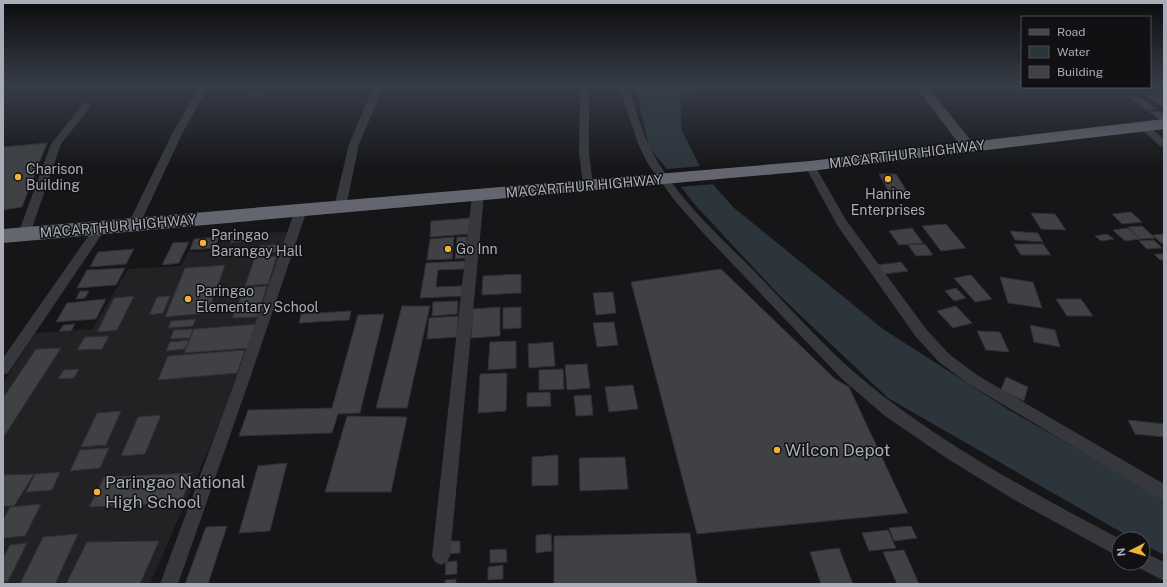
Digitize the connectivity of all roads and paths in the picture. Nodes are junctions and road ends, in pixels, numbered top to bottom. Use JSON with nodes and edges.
{"nodes":[{"id":1,"x":80,"y":113,"type":"edge"},
{"id":2,"x":189,"y":113,"type":"edge"},
{"id":3,"x":367,"y":113,"type":"edge"},
{"id":4,"x":584,"y":113,"type":"edge"},
{"id":5,"x":633,"y":113,"type":"edge"},
{"id":6,"x":942,"y":113,"type":"edge"},
{"id":7,"x":1164,"y":124,"type":"edge"},
{"id":8,"x":1144,"y":126,"type":"junction"},
{"id":9,"x":1164,"y":144,"type":"edge"},
{"id":10,"x":968,"y":146,"type":"junction"},
{"id":11,"x":810,"y":166,"type":"junction"},
{"id":12,"x":668,"y":179,"type":"junction"},
{"id":13,"x":588,"y":185,"type":"junction"},
{"id":14,"x":478,"y":195,"type":"junction"},
{"id":15,"x":340,"y":207,"type":"junction"},
{"id":16,"x":301,"y":210,"type":"junction"},
{"id":17,"x":134,"y":224,"type":"junction"},
{"id":18,"x":100,"y":228,"type":"junction"},
{"id":19,"x":24,"y":234,"type":"junction"},
{"id":20,"x":3,"y":236,"type":"edge"},
{"id":21,"x":3,"y":369,"type":"edge"},
{"id":22,"x":1164,"y":493,"type":"edge"},
{"id":23,"x":1111,"y":544,"type":"edge"},
{"id":24,"x":441,"y":556,"type":"dead end"},
{"id":25,"x":1151,"y":565,"type":"edge"},
{"id":26,"x":1164,"y":572,"type":"edge"},
{"id":27,"x":168,"y":584,"type":"edge"}],
"edges":[{"from":1,"to":19,"type":"street"},
{"from":2,"to":17,"type":"street"},
{"from":3,"to":15,"type":"street"},
{"from":4,"to":13,"type":"street"},
{"from":5,"to":12,"type":"street"},
{"from":6,"to":10,"type":"street"},
{"from":7,"to":8,"type":"highway","name":"MACARTHUR HIGHWAY"},
{"from":8,"to":9,"type":"street"},
{"from":8,"to":10,"type":"highway","name":"MACARTHUR HIGHWAY"},
{"from":10,"to":11,"type":"highway","name":"MACARTHUR HIGHWAY"},
{"from":11,"to":12,"type":"highway","name":"MACARTHUR HIGHWAY"},
{"from":11,"to":22,"type":"street"},
{"from":12,"to":13,"type":"highway","name":"MACARTHUR HIGHWAY"},
{"from":12,"to":23,"type":"street"},
{"from":13,"to":14,"type":"highway","name":"MACARTHUR HIGHWAY"},
{"from":14,"to":15,"type":"highway","name":"MACARTHUR HIGHWAY"},
{"from":14,"to":24,"type":"street"},
{"from":15,"to":16,"type":"highway","name":"MACARTHUR HIGHWAY"},
{"from":16,"to":17,"type":"highway","name":"MACARTHUR HIGHWAY"},
{"from":16,"to":27,"type":"street"},
{"from":17,"to":18,"type":"highway","name":"MACARTHUR HIGHWAY"},
{"from":18,"to":19,"type":"highway","name":"MACARTHUR HIGHWAY"},
{"from":18,"to":21,"type":"street"},
{"from":19,"to":20,"type":"highway","name":"MACARTHUR HIGHWAY"},
{"from":25,"to":26,"type":"street"}]}
